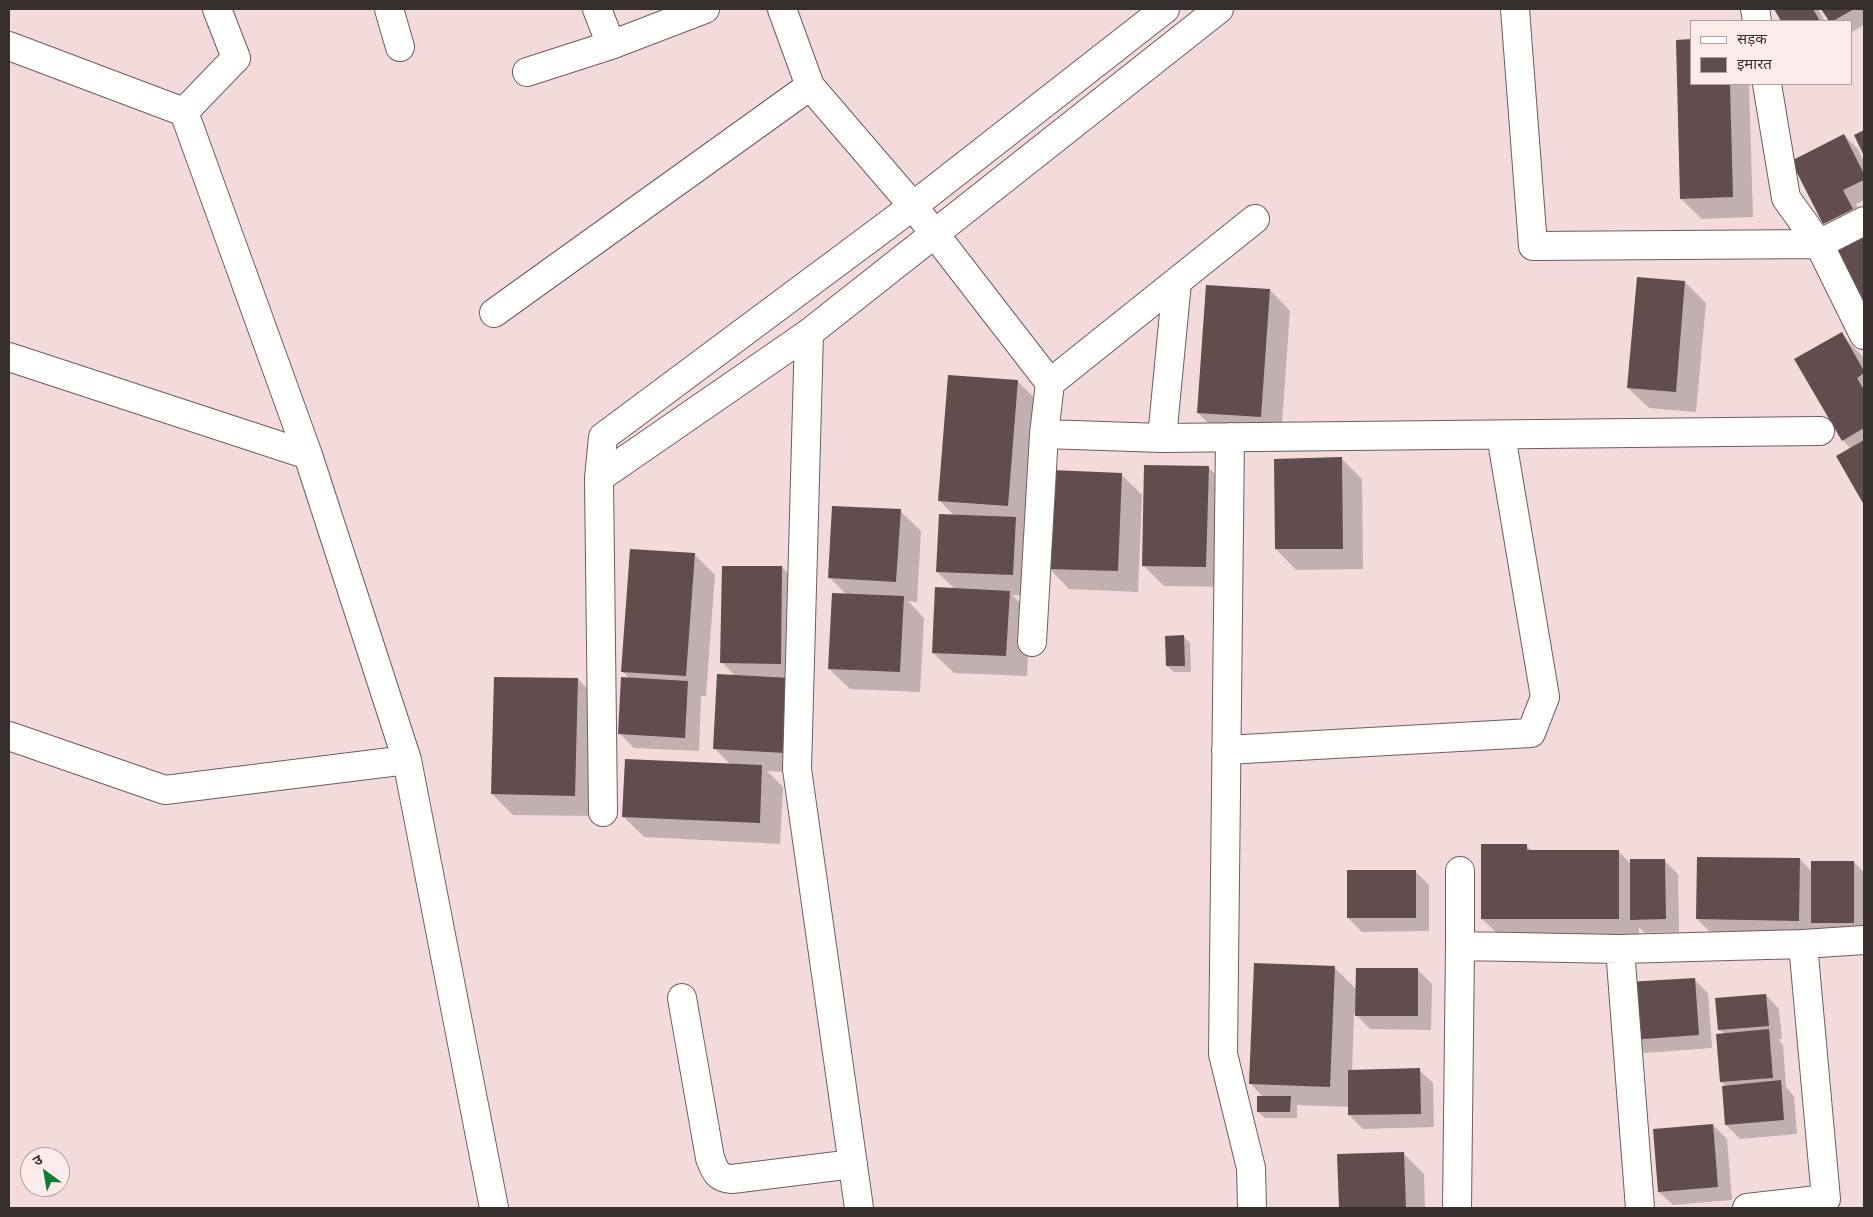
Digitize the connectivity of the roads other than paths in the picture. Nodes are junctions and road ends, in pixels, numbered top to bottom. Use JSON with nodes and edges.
{"nodes":[{"id":1,"x":217,"y":9,"type":"edge"},
{"id":2,"x":389,"y":9,"type":"edge"},
{"id":3,"x":597,"y":9,"type":"edge"},
{"id":4,"x":705,"y":9,"type":"edge"},
{"id":5,"x":782,"y":9,"type":"edge"},
{"id":6,"x":1165,"y":9,"type":"edge"},
{"id":7,"x":1219,"y":9,"type":"edge"},
{"id":8,"x":1515,"y":9,"type":"edge"},
{"id":9,"x":611,"y":45,"type":"junction"},
{"id":10,"x":9,"y":46,"type":"edge"},
{"id":11,"x":400,"y":47,"type":"dead end"},
{"id":12,"x":527,"y":72,"type":"dead end"},
{"id":13,"x":1768,"y":85,"type":"edge"},
{"id":14,"x":810,"y":86,"type":"junction"},
{"id":15,"x":184,"y":112,"type":"junction"},
{"id":16,"x":913,"y":206,"type":"junction"},
{"id":17,"x":1255,"y":219,"type":"dead end"},
{"id":18,"x":1864,"y":221,"type":"edge"},
{"id":19,"x":935,"y":234,"type":"junction"},
{"id":20,"x":1819,"y":244,"type":"junction"},
{"id":21,"x":1177,"y":282,"type":"junction"},
{"id":22,"x":494,"y":313,"type":"dead end"},
{"id":23,"x":809,"y":333,"type":"junction"},
{"id":24,"x":1864,"y":335,"type":"edge"},
{"id":25,"x":9,"y":357,"type":"edge"},
{"id":26,"x":1050,"y":382,"type":"junction"},
{"id":27,"x":1820,"y":432,"type":"dead end"},
{"id":28,"x":1044,"y":434,"type":"junction"},
{"id":29,"x":1501,"y":435,"type":"junction"},
{"id":30,"x":1230,"y":437,"type":"junction"},
{"id":31,"x":1162,"y":438,"type":"junction"},
{"id":32,"x":308,"y":455,"type":"junction"},
{"id":33,"x":599,"y":478,"type":"junction"},
{"id":34,"x":1032,"y":642,"type":"dead end"},
{"id":35,"x":9,"y":736,"type":"edge"},
{"id":36,"x":1226,"y":750,"type":"junction"},
{"id":37,"x":407,"y":760,"type":"junction"},
{"id":38,"x":603,"y":812,"type":"dead end"},
{"id":39,"x":1460,"y":872,"type":"dead end"},
{"id":40,"x":1864,"y":940,"type":"edge"},
{"id":41,"x":1803,"y":944,"type":"junction"},
{"id":42,"x":1460,"y":946,"type":"junction"},
{"id":43,"x":1620,"y":949,"type":"junction"},
{"id":44,"x":682,"y":998,"type":"dead end"},
{"id":45,"x":853,"y":1164,"type":"junction"},
{"id":46,"x":494,"y":1208,"type":"edge"},
{"id":47,"x":859,"y":1208,"type":"edge"},
{"id":48,"x":1252,"y":1208,"type":"edge"},
{"id":49,"x":1457,"y":1208,"type":"edge"},
{"id":50,"x":1640,"y":1208,"type":"edge"},
{"id":51,"x":1747,"y":1208,"type":"edge"}],
"edges":[{"from":1,"to":15,"type":"street"},
{"from":2,"to":11,"type":"street"},
{"from":3,"to":9,"type":"street"},
{"from":4,"to":9,"type":"street"},
{"from":5,"to":14,"type":"street"},
{"from":6,"to":16,"type":"street"},
{"from":7,"to":19,"type":"street"},
{"from":8,"to":20,"type":"street"},
{"from":9,"to":12,"type":"street"},
{"from":10,"to":15,"type":"street"},
{"from":13,"to":20,"type":"street"},
{"from":14,"to":16,"type":"street"},
{"from":14,"to":22,"type":"street"},
{"from":15,"to":32,"type":"street"},
{"from":16,"to":19,"type":"street"},
{"from":16,"to":33,"type":"street"},
{"from":17,"to":21,"type":"street"},
{"from":18,"to":20,"type":"street"},
{"from":19,"to":23,"type":"street"},
{"from":19,"to":26,"type":"street"},
{"from":20,"to":24,"type":"street"},
{"from":21,"to":26,"type":"street"},
{"from":21,"to":31,"type":"street"},
{"from":23,"to":33,"type":"street"},
{"from":23,"to":45,"type":"street"},
{"from":25,"to":32,"type":"street"},
{"from":26,"to":28,"type":"street"},
{"from":27,"to":29,"type":"street"},
{"from":28,"to":31,"type":"street"},
{"from":28,"to":34,"type":"street"},
{"from":29,"to":30,"type":"street"},
{"from":29,"to":36,"type":"street"},
{"from":30,"to":31,"type":"street"},
{"from":30,"to":36,"type":"street"},
{"from":32,"to":37,"type":"street"},
{"from":33,"to":38,"type":"street"},
{"from":35,"to":37,"type":"street"},
{"from":36,"to":48,"type":"street"},
{"from":37,"to":46,"type":"street"},
{"from":39,"to":42,"type":"street"},
{"from":40,"to":41,"type":"street"},
{"from":41,"to":43,"type":"street"},
{"from":41,"to":51,"type":"street"},
{"from":42,"to":43,"type":"street"},
{"from":42,"to":49,"type":"street"},
{"from":43,"to":50,"type":"street"},
{"from":44,"to":45,"type":"street"},
{"from":45,"to":47,"type":"street"}]}
